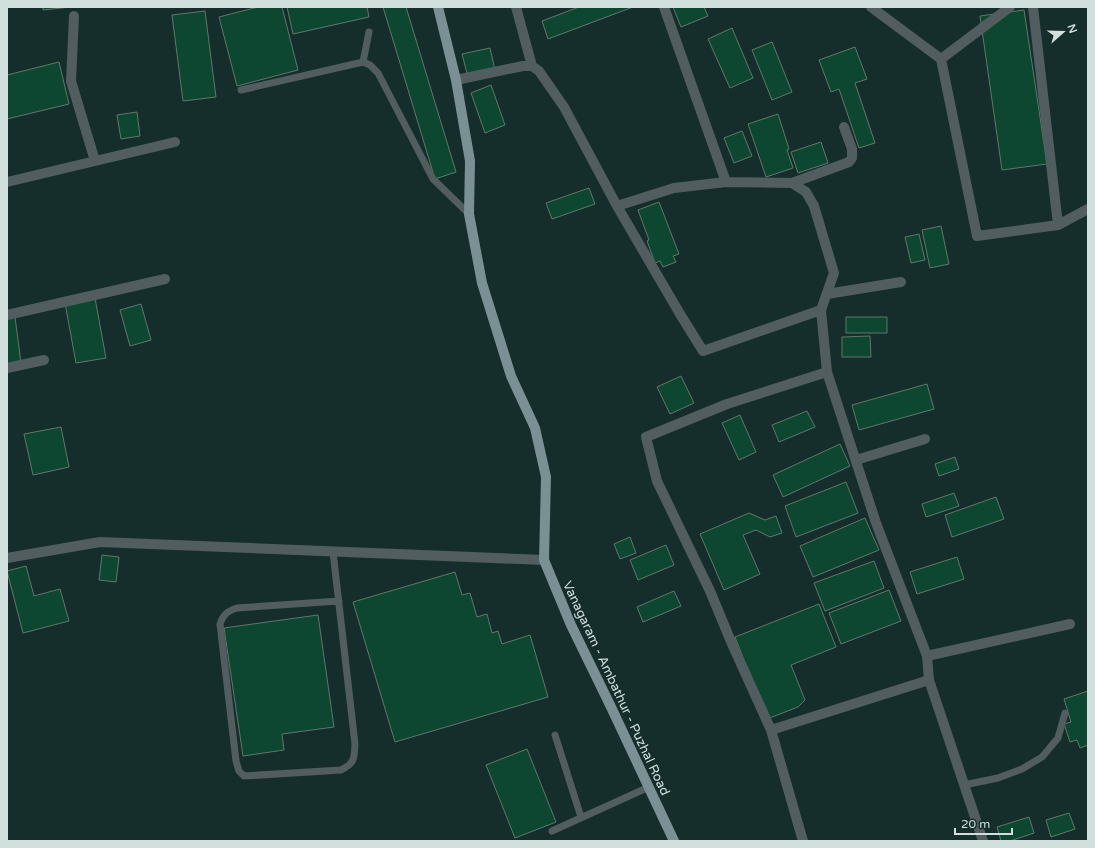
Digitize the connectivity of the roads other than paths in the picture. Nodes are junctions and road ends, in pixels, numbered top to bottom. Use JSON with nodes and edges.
{"nodes":[{"id":1,"x":438,"y":7,"type":"edge"},
{"id":2,"x":516,"y":7,"type":"edge"},
{"id":3,"x":664,"y":7,"type":"edge"},
{"id":4,"x":871,"y":7,"type":"edge"},
{"id":5,"x":1010,"y":7,"type":"edge"},
{"id":6,"x":1033,"y":7,"type":"edge"},
{"id":7,"x":74,"y":16,"type":"dead end"},
{"id":8,"x":369,"y":32,"type":"dead end"},
{"id":9,"x":941,"y":59,"type":"junction"},
{"id":10,"x":363,"y":62,"type":"junction"},
{"id":11,"x":532,"y":66,"type":"junction"},
{"id":12,"x":456,"y":80,"type":"junction"},
{"id":13,"x":241,"y":90,"type":"dead end"},
{"id":14,"x":844,"y":127,"type":"dead end"},
{"id":15,"x":175,"y":142,"type":"dead end"},
{"id":16,"x":95,"y":161,"type":"junction"},
{"id":17,"x":7,"y":182,"type":"edge"},
{"id":18,"x":726,"y":182,"type":"junction"},
{"id":19,"x":792,"y":183,"type":"junction"},
{"id":20,"x":617,"y":206,"type":"junction"},
{"id":21,"x":1088,"y":209,"type":"edge"},
{"id":22,"x":469,"y":214,"type":"junction"},
{"id":23,"x":1058,"y":225,"type":"junction"},
{"id":24,"x":165,"y":279,"type":"dead end"},
{"id":25,"x":901,"y":282,"type":"dead end"},
{"id":26,"x":827,"y":294,"type":"junction"},
{"id":27,"x":821,"y":310,"type":"junction"},
{"id":28,"x":7,"y":315,"type":"edge"},
{"id":29,"x":44,"y":360,"type":"dead end"},
{"id":30,"x":7,"y":368,"type":"edge"},
{"id":31,"x":828,"y":372,"type":"junction"},
{"id":32,"x":925,"y":440,"type":"dead end"},
{"id":33,"x":856,"y":460,"type":"junction"},
{"id":34,"x":333,"y":552,"type":"junction"},
{"id":35,"x":7,"y":558,"type":"edge"},
{"id":36,"x":544,"y":560,"type":"junction"},
{"id":37,"x":339,"y":601,"type":"junction"},
{"id":38,"x":1070,"y":624,"type":"dead end"},
{"id":39,"x":927,"y":656,"type":"junction"},
{"id":40,"x":929,"y":680,"type":"junction"},
{"id":41,"x":1065,"y":713,"type":"dead end"},
{"id":42,"x":771,"y":730,"type":"junction"},
{"id":43,"x":555,"y":735,"type":"dead end"},
{"id":44,"x":964,"y":785,"type":"junction"},
{"id":45,"x":649,"y":787,"type":"junction"},
{"id":46,"x":581,"y":818,"type":"junction"},
{"id":47,"x":552,"y":831,"type":"dead end"},
{"id":48,"x":674,"y":841,"type":"edge"},
{"id":49,"x":803,"y":841,"type":"edge"},
{"id":50,"x":983,"y":841,"type":"edge"}],
"edges":[{"from":1,"to":12,"type":"main road","name":"Vanagaram - Ambathur - Puzhal Road"},
{"from":2,"to":11,"type":"street"},
{"from":3,"to":18,"type":"street"},
{"from":4,"to":9,"type":"street"},
{"from":5,"to":9,"type":"street"},
{"from":6,"to":23,"type":"street"},
{"from":7,"to":16,"type":"street"},
{"from":8,"to":10,"type":"lane"},
{"from":9,"to":23,"type":"street"},
{"from":10,"to":13,"type":"lane"},
{"from":10,"to":22,"type":"lane"},
{"from":11,"to":12,"type":"street"},
{"from":11,"to":20,"type":"street"},
{"from":12,"to":22,"type":"main road","name":"Vanagaram - Ambathur - Puzhal Road"},
{"from":14,"to":19,"type":"street"},
{"from":15,"to":16,"type":"street"},
{"from":16,"to":17,"type":"street"},
{"from":18,"to":19,"type":"street"},
{"from":18,"to":20,"type":"street"},
{"from":19,"to":26,"type":"street"},
{"from":20,"to":27,"type":"street"},
{"from":21,"to":23,"type":"street"},
{"from":22,"to":36,"type":"main road","name":"Vanagaram - Ambathur - Puzhal Road"},
{"from":24,"to":28,"type":"street"},
{"from":25,"to":26,"type":"street"},
{"from":26,"to":27,"type":"street"},
{"from":27,"to":31,"type":"street"},
{"from":29,"to":30,"type":"street"},
{"from":31,"to":33,"type":"street"},
{"from":31,"to":42,"type":"street"},
{"from":32,"to":33,"type":"street"},
{"from":33,"to":39,"type":"street"},
{"from":34,"to":35,"type":"street"},
{"from":34,"to":36,"type":"street"},
{"from":34,"to":37,"type":"lane"},
{"from":36,"to":45,"type":"main road","name":"Vanagaram - Ambathur - Puzhal Road"},
{"from":37,"to":37,"type":"lane"},
{"from":38,"to":39,"type":"street"},
{"from":39,"to":40,"type":"street"},
{"from":40,"to":42,"type":"street"},
{"from":40,"to":44,"type":"street"},
{"from":41,"to":44,"type":"lane"},
{"from":42,"to":49,"type":"street"},
{"from":43,"to":46,"type":"lane"},
{"from":44,"to":50,"type":"street"},
{"from":45,"to":46,"type":"lane"},
{"from":45,"to":48,"type":"main road","name":"Vanagaram - Ambathur - Puzhal Road"},
{"from":46,"to":47,"type":"lane"}]}
